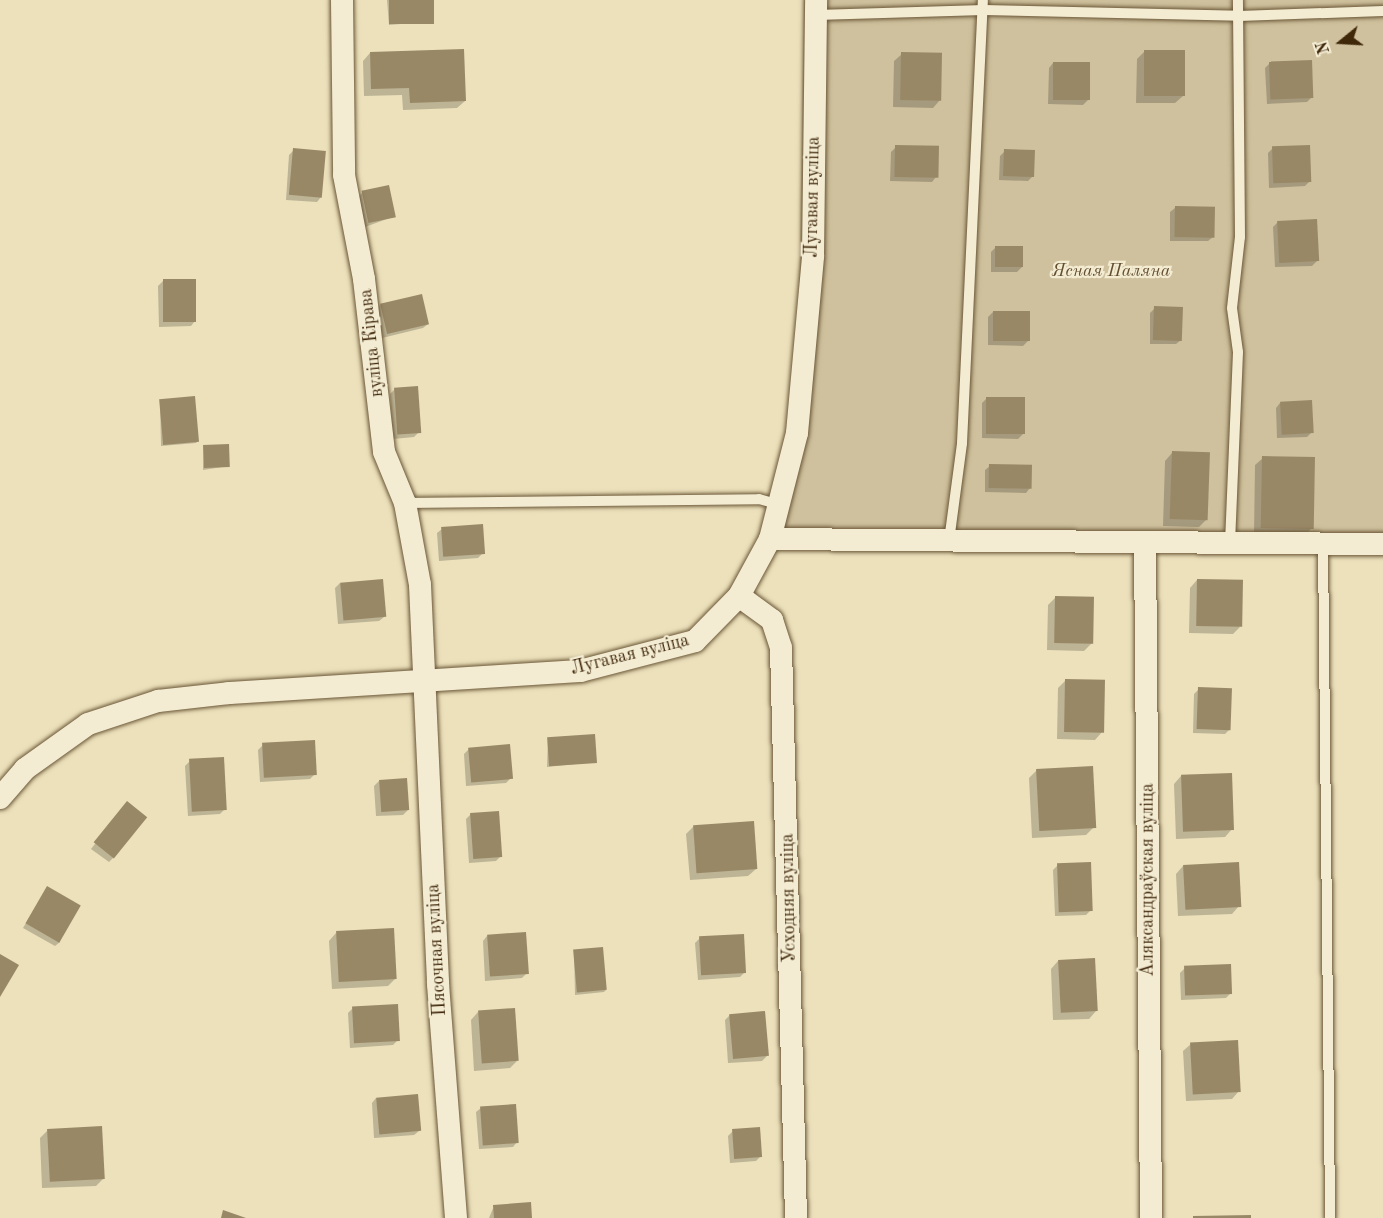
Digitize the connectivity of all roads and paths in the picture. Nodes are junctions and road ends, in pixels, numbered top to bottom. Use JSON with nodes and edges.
{"nodes":[{"id":1,"x":342,"y":0,"type":"edge"},
{"id":2,"x":1239,"y":0,"type":"edge"},
{"id":3,"x":983,"y":5,"type":"edge"},
{"id":4,"x":816,"y":8,"type":"edge"},
{"id":5,"x":1383,"y":11,"type":"edge"},
{"id":6,"x":1239,"y":16,"type":"junction"},
{"id":7,"x":405,"y":503,"type":"junction"},
{"id":8,"x":780,"y":505,"type":"junction"},
{"id":9,"x":770,"y":539,"type":"junction"},
{"id":10,"x":949,"y":541,"type":"junction"},
{"id":11,"x":1145,"y":542,"type":"junction"},
{"id":12,"x":1230,"y":543,"type":"junction"},
{"id":13,"x":1323,"y":544,"type":"junction"},
{"id":14,"x":1383,"y":544,"type":"edge"},
{"id":15,"x":739,"y":596,"type":"junction"},
{"id":16,"x":424,"y":682,"type":"junction"},
{"id":17,"x":0,"y":798,"type":"edge"},
{"id":18,"x":456,"y":1218,"type":"edge"},
{"id":19,"x":796,"y":1218,"type":"edge"},
{"id":20,"x":1151,"y":1218,"type":"edge"},
{"id":21,"x":1330,"y":1218,"type":"edge"}],
"edges":[{"from":1,"to":7,"type":"street","name":"вуліца Кірава"},
{"from":2,"to":6,"type":"lane"},
{"from":3,"to":4,"type":"lane"},
{"from":3,"to":6,"type":"lane"},
{"from":3,"to":10,"type":"lane"},
{"from":4,"to":8,"type":"street","name":"Лугавая вуліца"},
{"from":5,"to":6,"type":"lane"},
{"from":6,"to":12,"type":"lane"},
{"from":7,"to":8,"type":"lane"},
{"from":7,"to":16,"type":"street","name":"вуліца Кірава"},
{"from":8,"to":9,"type":"street","name":"Лугавая вуліца"},
{"from":9,"to":10,"type":"street"},
{"from":9,"to":15,"type":"street","name":"Лугавая вуліца"},
{"from":10,"to":11,"type":"street"},
{"from":11,"to":12,"type":"street"},
{"from":11,"to":20,"type":"street","name":"Аляксандраўская вуліца"},
{"from":12,"to":13,"type":"street"},
{"from":13,"to":14,"type":"street"},
{"from":13,"to":21,"type":"lane"},
{"from":15,"to":16,"type":"street","name":"Лугавая вуліца"},
{"from":15,"to":19,"type":"street","name":"Усходняя вуліца"},
{"from":16,"to":17,"type":"street","name":"Лугавая вуліца"},
{"from":16,"to":18,"type":"street","name":"Пясочная вуліца"}]}
